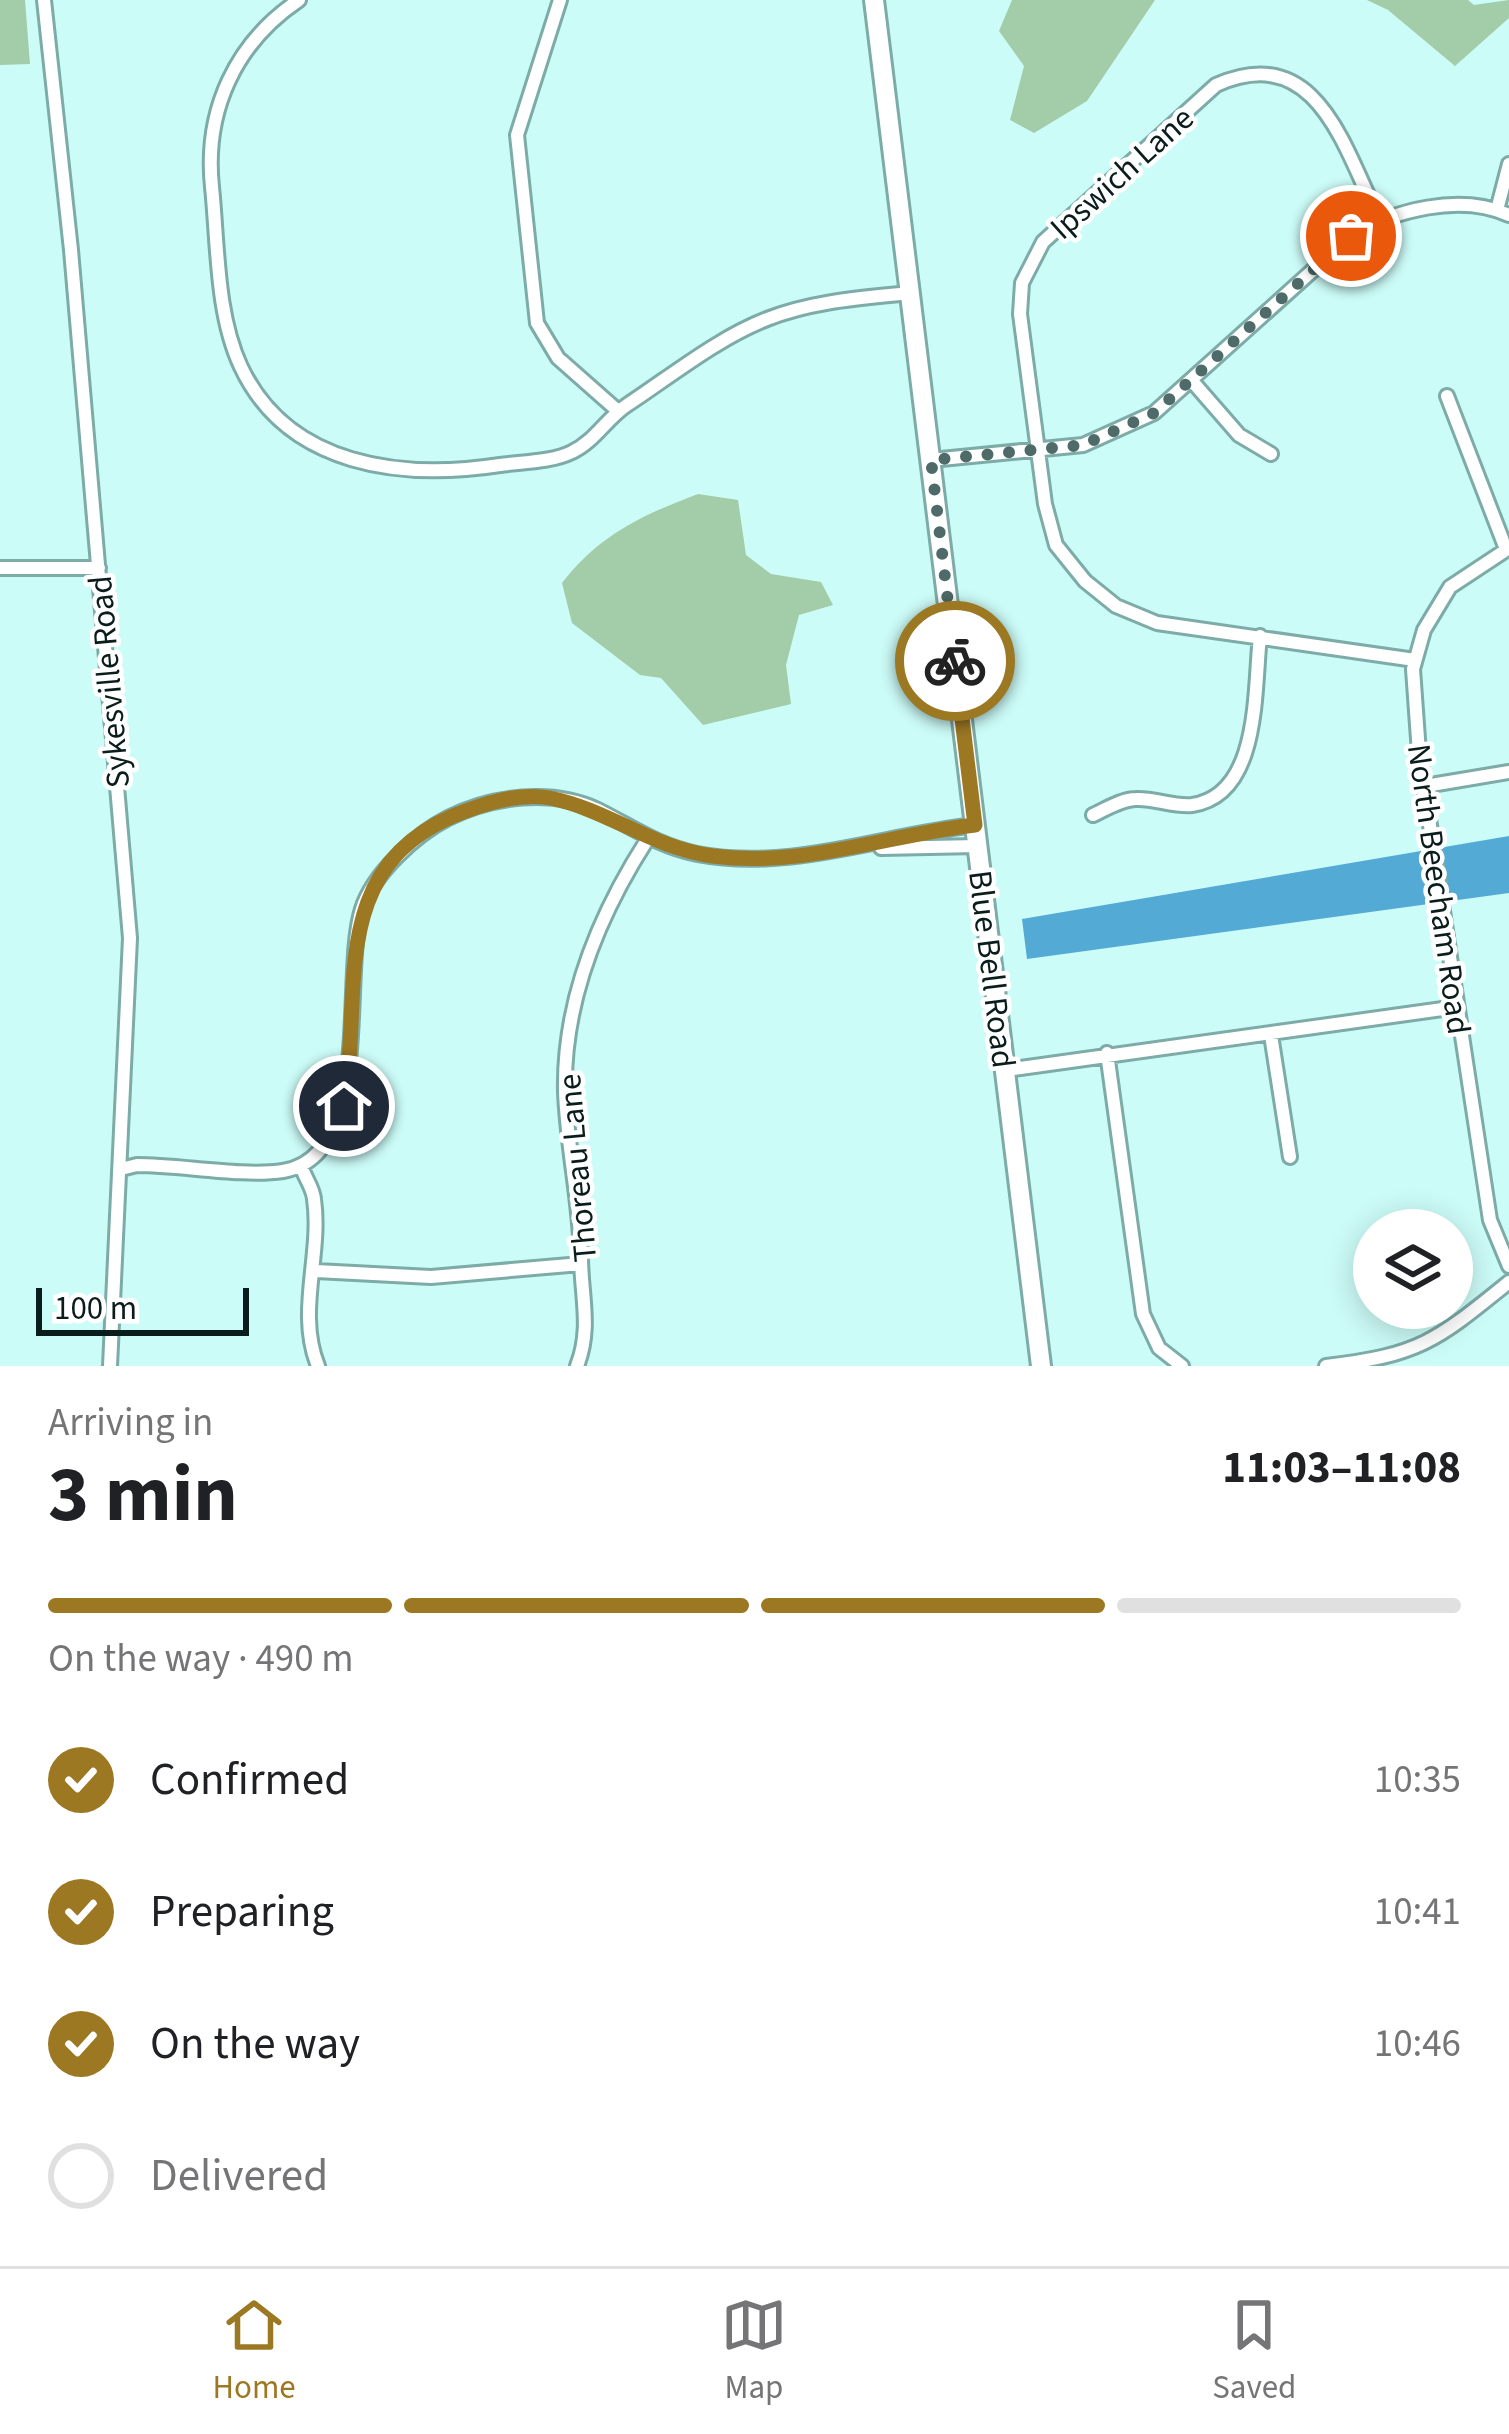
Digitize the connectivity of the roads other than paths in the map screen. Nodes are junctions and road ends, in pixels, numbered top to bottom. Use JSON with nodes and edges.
{"nodes":[{"id":1,"x":44,"y":0,"type":"edge"},
{"id":2,"x":298,"y":0,"type":"edge"},
{"id":3,"x":560,"y":0,"type":"edge"},
{"id":4,"x":874,"y":0,"type":"edge"},
{"id":5,"x":1509,"y":164,"type":"edge"},
{"id":6,"x":1503,"y":212,"type":"edge"},
{"id":7,"x":1378,"y":219,"type":"junction"},
{"id":8,"x":910,"y":293,"type":"junction"},
{"id":9,"x":1192,"y":381,"type":"junction"},
{"id":10,"x":1447,"y":396,"type":"dead end"},
{"id":11,"x":618,"y":411,"type":"junction"},
{"id":12,"x":1037,"y":449,"type":"junction"},
{"id":13,"x":1270,"y":454,"type":"dead end"},
{"id":14,"x":931,"y":460,"type":"junction"},
{"id":15,"x":1507,"y":549,"type":"edge"},
{"id":16,"x":0,"y":568,"type":"edge"},
{"id":17,"x":99,"y":568,"type":"junction"},
{"id":18,"x":1260,"y":636,"type":"junction"},
{"id":19,"x":1415,"y":660,"type":"junction"},
{"id":20,"x":1509,"y":772,"type":"edge"},
{"id":21,"x":1425,"y":786,"type":"junction"},
{"id":22,"x":1093,"y":815,"type":"dead end"},
{"id":23,"x":976,"y":836,"type":"junction"},
{"id":24,"x":647,"y":840,"type":"junction"},
{"id":25,"x":874,"y":847,"type":"junction"},
{"id":26,"x":1457,"y":1007,"type":"junction"},
{"id":27,"x":1271,"y":1036,"type":"junction"},
{"id":28,"x":1107,"y":1054,"type":"junction"},
{"id":29,"x":1006,"y":1070,"type":"junction"},
{"id":30,"x":1290,"y":1157,"type":"dead end"},
{"id":31,"x":301,"y":1165,"type":"junction"},
{"id":32,"x":121,"y":1169,"type":"junction"},
{"id":33,"x":581,"y":1264,"type":"junction"},
{"id":34,"x":1509,"y":1266,"type":"edge"},
{"id":35,"x":316,"y":1271,"type":"junction"},
{"id":36,"x":1509,"y":1282,"type":"edge"},
{"id":37,"x":110,"y":1366,"type":"edge"},
{"id":38,"x":318,"y":1366,"type":"edge"},
{"id":39,"x":577,"y":1366,"type":"edge"},
{"id":40,"x":1041,"y":1366,"type":"edge"},
{"id":41,"x":1182,"y":1366,"type":"edge"},
{"id":42,"x":1326,"y":1366,"type":"edge"}],
"edges":[{"from":1,"to":17,"type":"street","name":"Sykesville Road"},
{"from":2,"to":11,"type":"street"},
{"from":3,"to":11,"type":"street"},
{"from":4,"to":8,"type":"street","name":"Blue Bell Road"},
{"from":5,"to":6,"type":"street"},
{"from":6,"to":7,"type":"street"},
{"from":7,"to":9,"type":"street"},
{"from":7,"to":12,"type":"street","name":"Ipswich Lane"},
{"from":8,"to":11,"type":"street"},
{"from":8,"to":14,"type":"street","name":"Blue Bell Road"},
{"from":9,"to":12,"type":"street"},
{"from":9,"to":13,"type":"street"},
{"from":10,"to":15,"type":"street"},
{"from":12,"to":14,"type":"street"},
{"from":12,"to":18,"type":"street","name":"Ipswich Lane"},
{"from":14,"to":23,"type":"street","name":"Blue Bell Road"},
{"from":15,"to":19,"type":"street","name":"North Beecham Road"},
{"from":16,"to":17,"type":"street"},
{"from":17,"to":32,"type":"street","name":"Sykesville Road"},
{"from":18,"to":19,"type":"street","name":"Ipswich Lane"},
{"from":18,"to":22,"type":"street"},
{"from":19,"to":21,"type":"street","name":"North Beecham Road"},
{"from":20,"to":21,"type":"street"},
{"from":21,"to":26,"type":"street","name":"North Beecham Road"},
{"from":23,"to":25,"type":"street"},
{"from":23,"to":25,"type":"street"},
{"from":23,"to":29,"type":"street","name":"Blue Bell Road"},
{"from":24,"to":25,"type":"street"},
{"from":24,"to":31,"type":"street"},
{"from":24,"to":33,"type":"street","name":"Thoreau Lane"},
{"from":26,"to":27,"type":"street"},
{"from":26,"to":34,"type":"street","name":"North Beecham Road"},
{"from":27,"to":28,"type":"street"},
{"from":27,"to":30,"type":"street"},
{"from":28,"to":29,"type":"street"},
{"from":28,"to":41,"type":"street"},
{"from":29,"to":40,"type":"street","name":"Blue Bell Road"},
{"from":31,"to":32,"type":"street"},
{"from":31,"to":35,"type":"street"},
{"from":32,"to":37,"type":"street","name":"Sykesville Road"},
{"from":33,"to":35,"type":"street"},
{"from":33,"to":39,"type":"street","name":"Thoreau Lane"},
{"from":35,"to":38,"type":"street"},
{"from":36,"to":42,"type":"street"}]}
